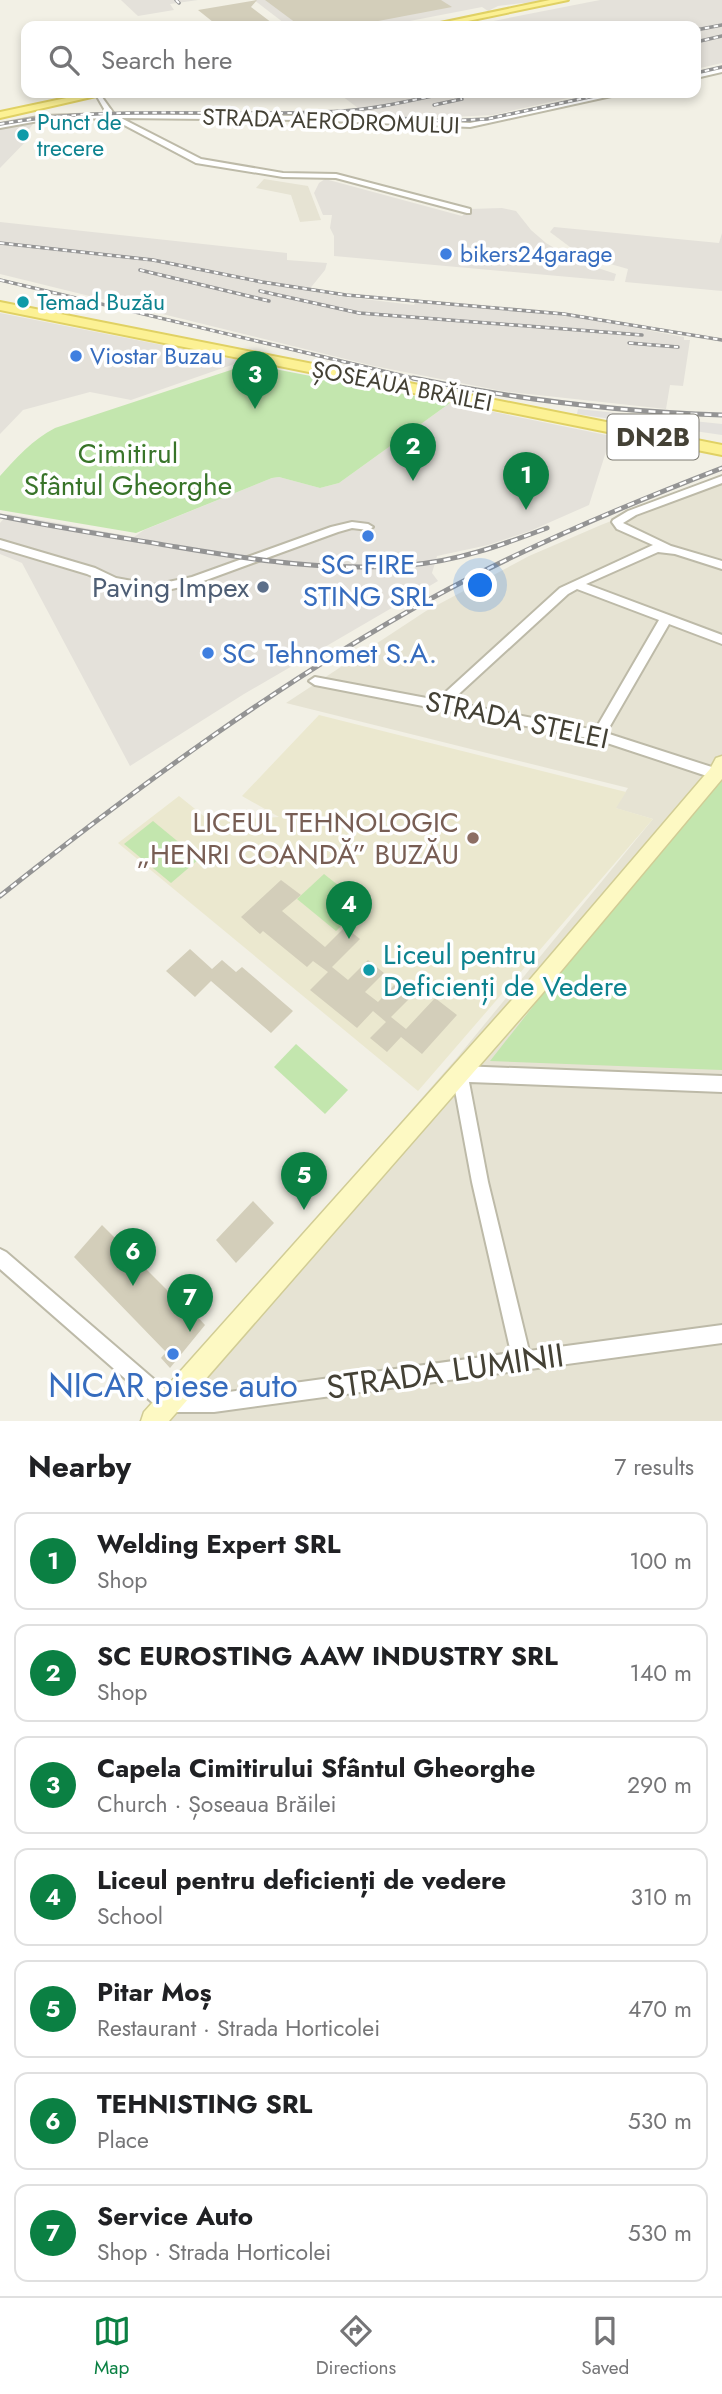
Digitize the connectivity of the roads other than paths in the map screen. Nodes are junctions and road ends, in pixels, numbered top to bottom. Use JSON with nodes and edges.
{"nodes":[{"id":1,"x":564,"y":0,"type":"edge"},
{"id":2,"x":578,"y":0,"type":"edge"},
{"id":3,"x":457,"y":21,"type":"edge"},
{"id":4,"x":472,"y":21,"type":"edge"},
{"id":5,"x":722,"y":69,"type":"edge"},
{"id":6,"x":701,"y":75,"type":"edge"},
{"id":7,"x":77,"y":98,"type":"edge"},
{"id":8,"x":103,"y":98,"type":"edge"},
{"id":9,"x":598,"y":98,"type":"edge"},
{"id":10,"x":0,"y":115,"type":"edge"},
{"id":11,"x":112,"y":116,"type":"junction"},
{"id":12,"x":0,"y":127,"type":"edge"},
{"id":13,"x":467,"y":211,"type":"dead end"},
{"id":14,"x":0,"y":306,"type":"edge"},
{"id":15,"x":722,"y":450,"type":"edge"},
{"id":16,"x":722,"y":479,"type":"edge"},
{"id":17,"x":368,"y":527,"type":"dead end"},
{"id":18,"x":0,"y":544,"type":"edge"},
{"id":19,"x":667,"y":548,"type":"junction"},
{"id":20,"x":722,"y":565,"type":"edge"},
{"id":21,"x":576,"y":584,"type":"junction"},
{"id":22,"x":666,"y":619,"type":"junction"},
{"id":23,"x":722,"y":640,"type":"edge"},
{"id":24,"x":315,"y":681,"type":"dead end"},
{"id":25,"x":440,"y":704,"type":"junction"},
{"id":26,"x":598,"y":735,"type":"junction"},
{"id":27,"x":719,"y":769,"type":"edge"},
{"id":28,"x":460,"y":1074,"type":"junction"},
{"id":29,"x":722,"y":1084,"type":"edge"},
{"id":30,"x":0,"y":1258,"type":"edge"},
{"id":31,"x":722,"y":1334,"type":"edge"},
{"id":32,"x":522,"y":1360,"type":"junction"},
{"id":33,"x":168,"y":1403,"type":"junction"},
{"id":34,"x":153,"y":1421,"type":"edge"}],
"edges":[{"from":1,"to":3,"type":"main road"},
{"from":2,"to":4,"type":"main road"},
{"from":5,"to":6,"type":"street"},
{"from":7,"to":10,"type":"main road"},
{"from":8,"to":11,"type":"street"},
{"from":9,"to":11,"type":"street","name":"STRADA AERODROMULUI"},
{"from":11,"to":12,"type":"street","name":"STRADA AERODROMULUI"},
{"from":11,"to":13,"type":"street"},
{"from":14,"to":15,"type":"main road","name":"ȘOSEAUA BRĂILEI","number":"DN2B"},
{"from":16,"to":19,"type":"street"},
{"from":17,"to":18,"type":"street"},
{"from":19,"to":20,"type":"street"},
{"from":19,"to":21,"type":"street"},
{"from":21,"to":22,"type":"street"},
{"from":21,"to":25,"type":"street"},
{"from":22,"to":23,"type":"street"},
{"from":22,"to":26,"type":"street"},
{"from":24,"to":25,"type":"street","name":"STRADA STELEI"},
{"from":25,"to":26,"type":"street","name":"STRADA STELEI"},
{"from":26,"to":27,"type":"street","name":"STRADA STELEI"},
{"from":27,"to":28,"type":"main road"},
{"from":28,"to":29,"type":"street"},
{"from":28,"to":32,"type":"street"},
{"from":28,"to":33,"type":"main road"},
{"from":30,"to":33,"type":"street"},
{"from":31,"to":32,"type":"street","name":"STRADA LUMINII"},
{"from":32,"to":33,"type":"street","name":"STRADA LUMINII"},
{"from":33,"to":34,"type":"main road"}]}
